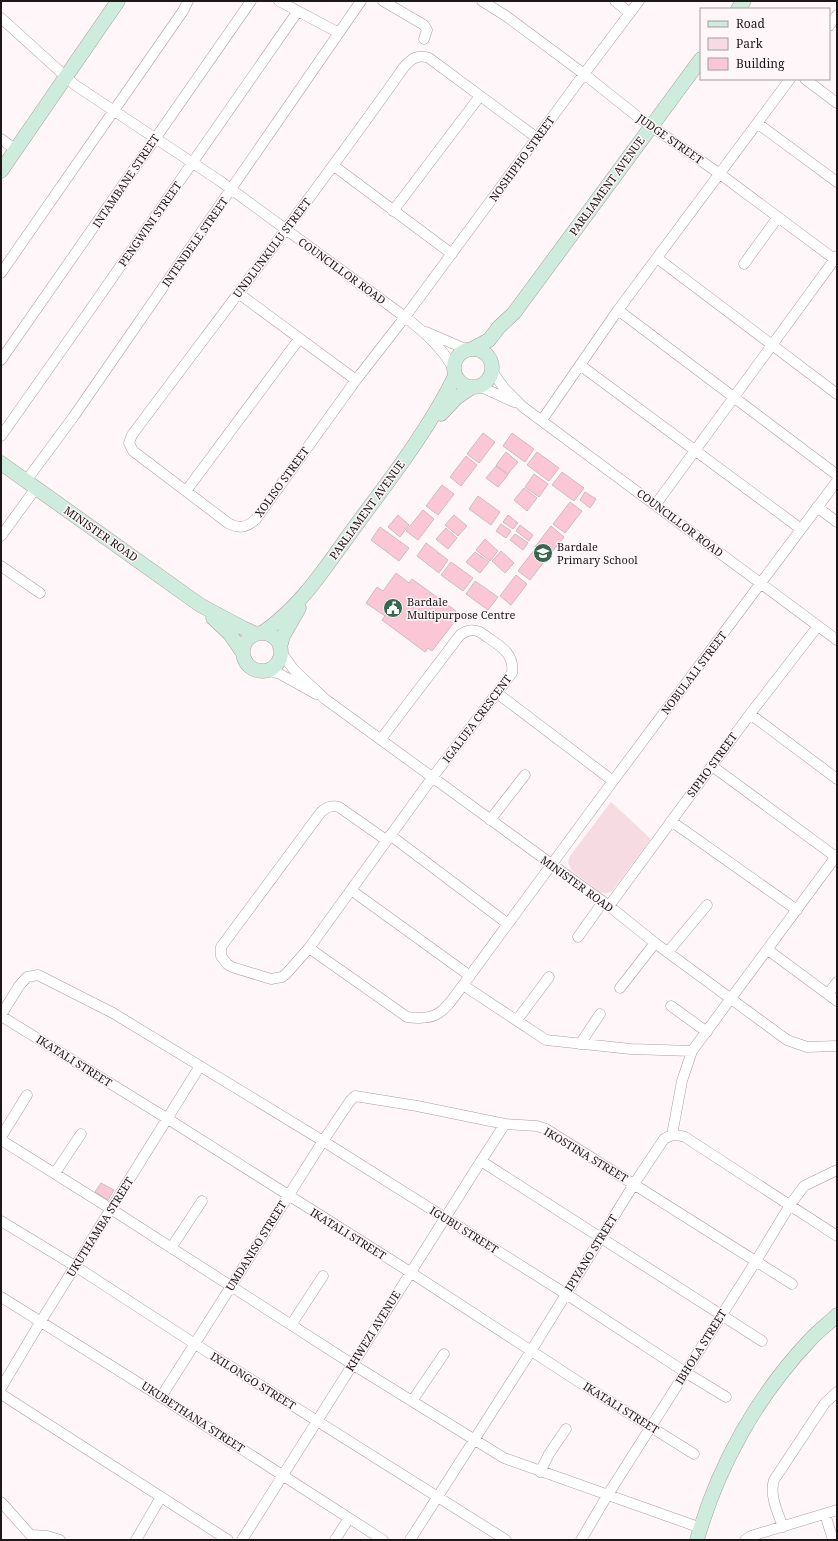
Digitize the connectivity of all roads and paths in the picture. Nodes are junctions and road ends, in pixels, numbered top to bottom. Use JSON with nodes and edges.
{"nodes":[{"id":1,"x":118,"y":1,"type":"edge"},
{"id":2,"x":188,"y":1,"type":"edge"},
{"id":3,"x":251,"y":1,"type":"edge"},
{"id":4,"x":279,"y":1,"type":"edge"},
{"id":5,"x":361,"y":1,"type":"edge"},
{"id":6,"x":383,"y":1,"type":"edge"},
{"id":7,"x":482,"y":1,"type":"edge"},
{"id":8,"x":615,"y":1,"type":"edge"},
{"id":9,"x":639,"y":1,"type":"edge"},
{"id":10,"x":298,"y":11,"type":"junction"},
{"id":11,"x":630,"y":13,"type":"junction"},
{"id":12,"x":1,"y":18,"type":"edge"},
{"id":13,"x":339,"y":34,"type":"junction"},
{"id":14,"x":424,"y":39,"type":"dead end"},
{"id":15,"x":700,"y":60,"type":"edge"},
{"id":16,"x":584,"y":74,"type":"junction"},
{"id":17,"x":65,"y":77,"type":"junction"},
{"id":18,"x":789,"y":80,"type":"edge"},
{"id":19,"x":806,"y":80,"type":"edge"},
{"id":20,"x":480,"y":96,"type":"junction"},
{"id":21,"x":837,"y":103,"type":"edge"},
{"id":22,"x":114,"y":110,"type":"junction"},
{"id":23,"x":758,"y":123,"type":"junction"},
{"id":24,"x":651,"y":126,"type":"junction"},
{"id":25,"x":155,"y":138,"type":"junction"},
{"id":26,"x":537,"y":138,"type":"junction"},
{"id":27,"x":1,"y":139,"type":"edge"},
{"id":28,"x":16,"y":150,"type":"junction"},
{"id":29,"x":192,"y":163,"type":"junction"},
{"id":30,"x":334,"y":166,"type":"junction"},
{"id":31,"x":1,"y":171,"type":"edge"},
{"id":32,"x":720,"y":174,"type":"junction"},
{"id":33,"x":837,"y":182,"type":"edge"},
{"id":34,"x":231,"y":190,"type":"junction"},
{"id":35,"x":393,"y":211,"type":"junction"},
{"id":36,"x":778,"y":217,"type":"junction"},
{"id":37,"x":285,"y":230,"type":"junction"},
{"id":38,"x":452,"y":254,"type":"junction"},
{"id":39,"x":657,"y":258,"type":"junction"},
{"id":40,"x":836,"y":259,"type":"edge"},
{"id":41,"x":744,"y":264,"type":"dead end"},
{"id":42,"x":1,"y":273,"type":"edge"},
{"id":43,"x":238,"y":293,"type":"junction"},
{"id":44,"x":618,"y":310,"type":"junction"},
{"id":45,"x":514,"y":313,"type":"junction"},
{"id":46,"x":405,"y":317,"type":"junction"},
{"id":47,"x":421,"y":330,"type":"junction"},
{"id":48,"x":299,"y":339,"type":"junction"},
{"id":49,"x":772,"y":345,"type":"junction"},
{"id":50,"x":470,"y":350,"type":"junction"},
{"id":51,"x":1,"y":360,"type":"edge"},
{"id":52,"x":580,"y":365,"type":"junction"},
{"id":53,"x":491,"y":366,"type":"junction"},
{"id":54,"x":454,"y":373,"type":"junction"},
{"id":55,"x":356,"y":380,"type":"junction"},
{"id":56,"x":475,"y":387,"type":"junction"},
{"id":57,"x":837,"y":394,"type":"edge"},
{"id":58,"x":734,"y":397,"type":"junction"},
{"id":59,"x":523,"y":407,"type":"junction"},
{"id":60,"x":542,"y":420,"type":"junction"},
{"id":61,"x":426,"y":428,"type":"junction"},
{"id":62,"x":1,"y":436,"type":"edge"},
{"id":63,"x":130,"y":443,"type":"joint"},
{"id":64,"x":695,"y":450,"type":"junction"},
{"id":65,"x":1,"y":464,"type":"edge"},
{"id":66,"x":837,"y":475,"type":"edge"},
{"id":67,"x":837,"y":481,"type":"edge"},
{"id":68,"x":31,"y":484,"type":"junction"},
{"id":69,"x":186,"y":491,"type":"junction"},
{"id":70,"x":656,"y":504,"type":"junction"},
{"id":71,"x":817,"y":507,"type":"junction"},
{"id":72,"x":837,"y":522,"type":"edge"},
{"id":73,"x":801,"y":529,"type":"junction"},
{"id":74,"x":1,"y":536,"type":"edge"},
{"id":75,"x":1,"y":566,"type":"edge"},
{"id":76,"x":761,"y":584,"type":"junction"},
{"id":77,"x":307,"y":592,"type":"junction"},
{"id":78,"x":40,"y":593,"type":"dead end"},
{"id":79,"x":200,"y":605,"type":"junction"},
{"id":80,"x":818,"y":626,"type":"junction"},
{"id":81,"x":259,"y":634,"type":"junction"},
{"id":82,"x":837,"y":640,"type":"edge"},
{"id":83,"x":281,"y":649,"type":"junction"},
{"id":84,"x":244,"y":653,"type":"junction"},
{"id":85,"x":266,"y":670,"type":"junction"},
{"id":86,"x":497,"y":693,"type":"junction"},
{"id":87,"x":325,"y":699,"type":"junction"},
{"id":88,"x":750,"y":714,"type":"junction"},
{"id":89,"x":380,"y":739,"type":"junction"},
{"id":90,"x":712,"y":766,"type":"junction"},
{"id":91,"x":525,"y":775,"type":"dead end"},
{"id":92,"x":432,"y":778,"type":"junction"},
{"id":93,"x":837,"y":779,"type":"edge"},
{"id":94,"x":613,"y":781,"type":"junction"},
{"id":95,"x":490,"y":820,"type":"junction"},
{"id":96,"x":671,"y":821,"type":"junction"},
{"id":97,"x":388,"y":838,"type":"junction"},
{"id":98,"x":836,"y":856,"type":"edge"},
{"id":99,"x":552,"y":865,"type":"junction"},
{"id":100,"x":351,"y":890,"type":"junction"},
{"id":101,"x":606,"y":904,"type":"junction"},
{"id":102,"x":706,"y":905,"type":"dead end"},
{"id":103,"x":797,"y":910,"type":"junction"},
{"id":104,"x":508,"y":924,"type":"junction"},
{"id":105,"x":578,"y":937,"type":"dead end"},
{"id":106,"x":655,"y":943,"type":"junction"},
{"id":107,"x":309,"y":948,"type":"junction"},
{"id":108,"x":768,"y":950,"type":"junction"},
{"id":109,"x":668,"y":952,"type":"junction"},
{"id":110,"x":470,"y":976,"type":"junction"},
{"id":111,"x":549,"y":977,"type":"dead end"},
{"id":112,"x":837,"y":982,"type":"edge"},
{"id":113,"x":463,"y":985,"type":"junction"},
{"id":114,"x":620,"y":988,"type":"dead end"},
{"id":115,"x":828,"y":994,"type":"junction"},
{"id":116,"x":730,"y":999,"type":"junction"},
{"id":117,"x":837,"y":1001,"type":"edge"},
{"id":118,"x":671,"y":1006,"type":"dead end"},
{"id":119,"x":600,"y":1014,"type":"dead end"},
{"id":120,"x":1,"y":1016,"type":"edge"},
{"id":121,"x":517,"y":1020,"type":"junction"},
{"id":122,"x":707,"y":1032,"type":"junction"},
{"id":123,"x":580,"y":1044,"type":"junction"},
{"id":124,"x":837,"y":1046,"type":"edge"},
{"id":125,"x":692,"y":1051,"type":"junction"},
{"id":126,"x":200,"y":1066,"type":"junction"},
{"id":127,"x":27,"y":1096,"type":"dead end"},
{"id":128,"x":353,"y":1098,"type":"joint"},
{"id":129,"x":168,"y":1119,"type":"junction"},
{"id":130,"x":505,"y":1124,"type":"junction"},
{"id":131,"x":81,"y":1134,"type":"dead end"},
{"id":132,"x":672,"y":1135,"type":"junction"},
{"id":133,"x":1,"y":1138,"type":"edge"},
{"id":134,"x":323,"y":1141,"type":"junction"},
{"id":135,"x":480,"y":1161,"type":"junction"},
{"id":136,"x":837,"y":1170,"type":"edge"},
{"id":137,"x":55,"y":1173,"type":"junction"},
{"id":138,"x":634,"y":1184,"type":"junction"},
{"id":139,"x":288,"y":1196,"type":"junction"},
{"id":140,"x":202,"y":1201,"type":"dead end"},
{"id":141,"x":790,"y":1205,"type":"junction"},
{"id":142,"x":111,"y":1209,"type":"junction"},
{"id":143,"x":445,"y":1217,"type":"junction"},
{"id":144,"x":1,"y":1221,"type":"edge"},
{"id":145,"x":837,"y":1236,"type":"edge"},
{"id":146,"x":601,"y":1237,"type":"junction"},
{"id":147,"x":170,"y":1248,"type":"junction"},
{"id":148,"x":756,"y":1261,"type":"junction"},
{"id":149,"x":75,"y":1266,"type":"junction"},
{"id":150,"x":410,"y":1272,"type":"junction"},
{"id":151,"x":323,"y":1276,"type":"dead end"},
{"id":152,"x":792,"y":1284,"type":"dead end"},
{"id":153,"x":231,"y":1286,"type":"junction"},
{"id":154,"x":566,"y":1294,"type":"junction"},
{"id":155,"x":1,"y":1297,"type":"edge"},
{"id":156,"x":721,"y":1315,"type":"junction"},
{"id":157,"x":837,"y":1316,"type":"edge"},
{"id":158,"x":41,"y":1321,"type":"junction"},
{"id":159,"x":291,"y":1325,"type":"junction"},
{"id":160,"x":762,"y":1341,"type":"dead end"},
{"id":161,"x":195,"y":1344,"type":"junction"},
{"id":162,"x":531,"y":1350,"type":"junction"},
{"id":163,"x":444,"y":1354,"type":"dead end"},
{"id":164,"x":352,"y":1364,"type":"junction"},
{"id":165,"x":685,"y":1372,"type":"junction"},
{"id":166,"x":1,"y":1388,"type":"edge"},
{"id":167,"x":837,"y":1392,"type":"edge"},
{"id":168,"x":1,"y":1394,"type":"edge"},
{"id":169,"x":161,"y":1397,"type":"junction"},
{"id":170,"x":726,"y":1397,"type":"dead end"},
{"id":171,"x":412,"y":1402,"type":"junction"},
{"id":172,"x":317,"y":1420,"type":"junction"},
{"id":173,"x":652,"y":1427,"type":"junction"},
{"id":174,"x":566,"y":1429,"type":"dead end"},
{"id":175,"x":474,"y":1439,"type":"junction"},
{"id":176,"x":694,"y":1454,"type":"dead end"},
{"id":177,"x":540,"y":1472,"type":"junction"},
{"id":178,"x":282,"y":1475,"type":"junction"},
{"id":179,"x":438,"y":1496,"type":"junction"},
{"id":180,"x":607,"y":1496,"type":"junction"},
{"id":181,"x":161,"y":1497,"type":"junction"},
{"id":182,"x":1,"y":1502,"type":"edge"},
{"id":183,"x":837,"y":1510,"type":"edge"},
{"id":184,"x":825,"y":1514,"type":"junction"},
{"id":185,"x":349,"y":1518,"type":"junction"},
{"id":186,"x":783,"y":1526,"type":"junction"},
{"id":187,"x":699,"y":1534,"type":"edge"},
{"id":188,"x":34,"y":1537,"type":"edge"},
{"id":189,"x":586,"y":1538,"type":"edge"},
{"id":190,"x":60,"y":1540,"type":"edge"},
{"id":191,"x":136,"y":1540,"type":"edge"},
{"id":192,"x":228,"y":1540,"type":"edge"},
{"id":193,"x":242,"y":1540,"type":"edge"},
{"id":194,"x":335,"y":1540,"type":"edge"},
{"id":195,"x":384,"y":1540,"type":"edge"},
{"id":196,"x":410,"y":1540,"type":"edge"},
{"id":197,"x":506,"y":1540,"type":"edge"},
{"id":198,"x":745,"y":1540,"type":"edge"},
{"id":199,"x":833,"y":1540,"type":"edge"}],
"edges":[{"from":1,"to":17,"type":"street"},
{"from":2,"to":22,"type":"street"},
{"from":3,"to":25,"type":"street","name":"INTAMBANE STREET"},
{"from":4,"to":10,"type":"street"},
{"from":5,"to":13,"type":"street","name":"INTENDELE STREET"},
{"from":6,"to":14,"type":"street"},
{"from":7,"to":16,"type":"street","name":"JUDGE STREET"},
{"from":8,"to":11,"type":"street"},
{"from":9,"to":11,"type":"street","name":"NOSHIPHO STREET"},
{"from":10,"to":13,"type":"street"},
{"from":10,"to":29,"type":"street","name":"PENGWINI STREET"},
{"from":11,"to":16,"type":"street","name":"NOSHIPHO STREET"},
{"from":12,"to":17,"type":"street","name":"COUNCILLOR ROAD"},
{"from":13,"to":34,"type":"street","name":"INTENDELE STREET"},
{"from":15,"to":24,"type":"street","name":"PARLIAMENT AVENUE"},
{"from":16,"to":24,"type":"street","name":"JUDGE STREET"},
{"from":16,"to":26,"type":"street","name":"NOSHIPHO STREET"},
{"from":17,"to":22,"type":"street","name":"COUNCILLOR ROAD"},
{"from":17,"to":28,"type":"street"},
{"from":18,"to":23,"type":"street"},
{"from":19,"to":21,"type":"street"},
{"from":20,"to":26,"type":"street"},
{"from":20,"to":30,"type":"street","name":"UNDLUNKULU STREET"},
{"from":20,"to":35,"type":"street"},
{"from":22,"to":25,"type":"street","name":"COUNCILLOR ROAD"},
{"from":22,"to":42,"type":"street"},
{"from":23,"to":32,"type":"street"},
{"from":23,"to":33,"type":"street"},
{"from":24,"to":32,"type":"street","name":"JUDGE STREET"},
{"from":24,"to":45,"type":"street","name":"PARLIAMENT AVENUE"},
{"from":25,"to":29,"type":"street","name":"COUNCILLOR ROAD"},
{"from":25,"to":51,"type":"street","name":"INTAMBANE STREET"},
{"from":26,"to":38,"type":"street","name":"NOSHIPHO STREET"},
{"from":27,"to":28,"type":"street"},
{"from":28,"to":31,"type":"street"},
{"from":29,"to":34,"type":"street","name":"COUNCILLOR ROAD"},
{"from":29,"to":62,"type":"street","name":"PENGWINI STREET"},
{"from":30,"to":35,"type":"street"},
{"from":30,"to":37,"type":"street","name":"UNDLUNKULU STREET"},
{"from":32,"to":36,"type":"street","name":"JUDGE STREET"},
{"from":32,"to":39,"type":"street"},
{"from":34,"to":37,"type":"street","name":"COUNCILLOR ROAD"},
{"from":34,"to":68,"type":"street","name":"INTENDELE STREET"},
{"from":35,"to":38,"type":"street"},
{"from":36,"to":40,"type":"street","name":"JUDGE STREET"},
{"from":36,"to":41,"type":"street"},
{"from":37,"to":43,"type":"street","name":"UNDLUNKULU STREET"},
{"from":37,"to":46,"type":"street","name":"COUNCILLOR ROAD"},
{"from":38,"to":46,"type":"street","name":"NOSHIPHO STREET"},
{"from":39,"to":44,"type":"street"},
{"from":39,"to":49,"type":"street"},
{"from":40,"to":49,"type":"street"},
{"from":43,"to":48,"type":"street"},
{"from":43,"to":63,"type":"street","name":"UNDLUNKULU STREET"},
{"from":44,"to":52,"type":"street"},
{"from":44,"to":58,"type":"street"},
{"from":45,"to":50,"type":"street","name":"PARLIAMENT AVENUE"},
{"from":45,"to":53,"type":"street","name":"PARLIAMENT AVENUE"},
{"from":46,"to":47,"type":"street","name":"COUNCILLOR ROAD"},
{"from":46,"to":55,"type":"street","name":"XOLISO STREET"},
{"from":47,"to":50,"type":"street","name":"COUNCILLOR ROAD"},
{"from":47,"to":54,"type":"street","name":"COUNCILLOR ROAD"},
{"from":48,"to":55,"type":"street"},
{"from":48,"to":69,"type":"street"},
{"from":49,"to":57,"type":"street"},
{"from":49,"to":58,"type":"street"},
{"from":50,"to":53,"type":"street"},
{"from":50,"to":54,"type":"street"},
{"from":52,"to":60,"type":"street"},
{"from":52,"to":64,"type":"street"},
{"from":53,"to":56,"type":"street"},
{"from":53,"to":59,"type":"street","name":"COUNCILLOR ROAD"},
{"from":54,"to":56,"type":"street"},
{"from":54,"to":61,"type":"street","name":"PARLIAMENT AVENUE"},
{"from":55,"to":69,"type":"street","name":"XOLISO STREET"},
{"from":56,"to":59,"type":"street","name":"COUNCILLOR ROAD"},
{"from":56,"to":61,"type":"street","name":"PARLIAMENT AVENUE"},
{"from":58,"to":64,"type":"street"},
{"from":58,"to":66,"type":"street"},
{"from":59,"to":60,"type":"street","name":"COUNCILLOR ROAD"},
{"from":60,"to":70,"type":"street","name":"COUNCILLOR ROAD"},
{"from":61,"to":77,"type":"street","name":"PARLIAMENT AVENUE"},
{"from":63,"to":69,"type":"street","name":"XOLISO STREET"},
{"from":64,"to":70,"type":"street"},
{"from":64,"to":73,"type":"street"},
{"from":65,"to":68,"type":"street","name":"MINISTER ROAD"},
{"from":67,"to":71,"type":"street","name":"NOBULALI STREET"},
{"from":68,"to":74,"type":"street","name":"INTENDELE STREET"},
{"from":68,"to":79,"type":"street","name":"MINISTER ROAD"},
{"from":70,"to":76,"type":"street","name":"COUNCILLOR ROAD"},
{"from":71,"to":72,"type":"street"},
{"from":71,"to":73,"type":"street","name":"NOBULALI STREET"},
{"from":73,"to":76,"type":"street","name":"NOBULALI STREET"},
{"from":75,"to":78,"type":"street"},
{"from":76,"to":80,"type":"street","name":"COUNCILLOR ROAD"},
{"from":76,"to":94,"type":"street","name":"NOBULALI STREET"},
{"from":77,"to":81,"type":"street","name":"PARLIAMENT AVENUE"},
{"from":77,"to":83,"type":"street","name":"PARLIAMENT AVENUE"},
{"from":79,"to":81,"type":"street","name":"MINISTER ROAD"},
{"from":79,"to":84,"type":"street","name":"MINISTER ROAD"},
{"from":80,"to":82,"type":"street","name":"COUNCILLOR ROAD"},
{"from":80,"to":88,"type":"street","name":"SIPHO STREET"},
{"from":81,"to":83,"type":"street"},
{"from":81,"to":84,"type":"street"},
{"from":83,"to":85,"type":"street"},
{"from":83,"to":87,"type":"street","name":"MINISTER ROAD"},
{"from":84,"to":85,"type":"street"},
{"from":85,"to":87,"type":"street","name":"MINISTER ROAD"},
{"from":86,"to":89,"type":"street","name":"IGALUFA CRESCENT"},
{"from":86,"to":92,"type":"street","name":"IGALUFA CRESCENT"},
{"from":86,"to":94,"type":"street"},
{"from":87,"to":89,"type":"street","name":"MINISTER ROAD"},
{"from":88,"to":90,"type":"street","name":"SIPHO STREET"},
{"from":88,"to":93,"type":"street"},
{"from":89,"to":92,"type":"street","name":"MINISTER ROAD"},
{"from":90,"to":96,"type":"street","name":"SIPHO STREET"},
{"from":90,"to":98,"type":"street"},
{"from":91,"to":95,"type":"street"},
{"from":92,"to":95,"type":"street","name":"MINISTER ROAD"},
{"from":92,"to":97,"type":"street","name":"IGALUFA CRESCENT"},
{"from":94,"to":99,"type":"street","name":"NOBULALI STREET"},
{"from":95,"to":99,"type":"street","name":"MINISTER ROAD"},
{"from":96,"to":101,"type":"street","name":"SIPHO STREET"},
{"from":96,"to":103,"type":"street"},
{"from":97,"to":100,"type":"street","name":"IGALUFA CRESCENT"},
{"from":97,"to":104,"type":"street"},
{"from":97,"to":107,"type":"street","name":"IGALUFA CRESCENT"},
{"from":98,"to":103,"type":"street"},
{"from":99,"to":101,"type":"street","name":"MINISTER ROAD"},
{"from":99,"to":104,"type":"street","name":"NOBULALI STREET"},
{"from":100,"to":107,"type":"street","name":"IGALUFA CRESCENT"},
{"from":100,"to":110,"type":"street"},
{"from":101,"to":105,"type":"street","name":"SIPHO STREET"},
{"from":101,"to":106,"type":"street","name":"MINISTER ROAD"},
{"from":102,"to":109,"type":"street"},
{"from":103,"to":108,"type":"street"},
{"from":104,"to":110,"type":"street","name":"NOBULALI STREET"},
{"from":106,"to":109,"type":"street","name":"MINISTER ROAD"},
{"from":106,"to":114,"type":"street"},
{"from":107,"to":113,"type":"street","name":"NOBULALI STREET"},
{"from":108,"to":115,"type":"street"},
{"from":108,"to":116,"type":"street"},
{"from":109,"to":116,"type":"street","name":"MINISTER ROAD"},
{"from":110,"to":113,"type":"street","name":"NOBULALI STREET"},
{"from":111,"to":121,"type":"street"},
{"from":112,"to":115,"type":"street"},
{"from":113,"to":121,"type":"street"},
{"from":115,"to":117,"type":"street"},
{"from":116,"to":122,"type":"street"},
{"from":116,"to":124,"type":"street","name":"MINISTER ROAD"},
{"from":118,"to":122,"type":"street"},
{"from":119,"to":123,"type":"street"},
{"from":120,"to":126,"type":"street","name":"IGUBU STREET"},
{"from":120,"to":129,"type":"street","name":"IKATALI STREET"},
{"from":121,"to":123,"type":"street"},
{"from":122,"to":125,"type":"street"},
{"from":123,"to":125,"type":"street"},
{"from":125,"to":132,"type":"street"},
{"from":126,"to":129,"type":"street","name":"UKUTHAMBA STREET"},
{"from":126,"to":134,"type":"street","name":"IGUBU STREET"},
{"from":127,"to":133,"type":"street"},
{"from":128,"to":130,"type":"street","name":"IKOSTINA STREET"},
{"from":128,"to":134,"type":"street","name":"UMDANISO STREET"},
{"from":129,"to":139,"type":"street","name":"IKATALI STREET"},
{"from":129,"to":142,"type":"street","name":"UKUTHAMBA STREET"},
{"from":130,"to":135,"type":"street","name":"KHWEZI AVENUE"},
{"from":130,"to":138,"type":"street","name":"IKOSTINA STREET"},
{"from":131,"to":137,"type":"street"},
{"from":132,"to":138,"type":"street","name":"IPIYANO STREET"},
{"from":132,"to":141,"type":"street"},
{"from":133,"to":137,"type":"street"},
{"from":134,"to":139,"type":"street","name":"UMDANISO STREET"},
{"from":134,"to":143,"type":"street","name":"IGUBU STREET"},
{"from":135,"to":143,"type":"street","name":"KHWEZI AVENUE"},
{"from":135,"to":146,"type":"street"},
{"from":136,"to":141,"type":"street","name":"IBHOLA STREET"},
{"from":137,"to":142,"type":"street"},
{"from":138,"to":146,"type":"street","name":"IPIYANO STREET"},
{"from":138,"to":148,"type":"street","name":"IKOSTINA STREET"},
{"from":139,"to":150,"type":"street","name":"IKATALI STREET"},
{"from":139,"to":153,"type":"street","name":"UMDANISO STREET"},
{"from":140,"to":147,"type":"street"},
{"from":141,"to":145,"type":"street"},
{"from":141,"to":148,"type":"street","name":"IBHOLA STREET"},
{"from":142,"to":147,"type":"street"},
{"from":142,"to":149,"type":"street","name":"UKUTHAMBA STREET"},
{"from":143,"to":150,"type":"street","name":"KHWEZI AVENUE"},
{"from":143,"to":154,"type":"street","name":"IGUBU STREET"},
{"from":144,"to":149,"type":"street","name":"IXILONGO STREET"},
{"from":146,"to":154,"type":"street","name":"IPIYANO STREET"},
{"from":146,"to":156,"type":"street"},
{"from":147,"to":153,"type":"street"},
{"from":148,"to":152,"type":"street","name":"IKOSTINA STREET"},
{"from":148,"to":156,"type":"street","name":"IBHOLA STREET"},
{"from":149,"to":158,"type":"street","name":"UKUTHAMBA STREET"},
{"from":149,"to":161,"type":"street","name":"IXILONGO STREET"},
{"from":150,"to":162,"type":"street","name":"IKATALI STREET"},
{"from":150,"to":164,"type":"street","name":"KHWEZI AVENUE"},
{"from":151,"to":159,"type":"street"},
{"from":153,"to":159,"type":"street"},
{"from":153,"to":161,"type":"street","name":"UMDANISO STREET"},
{"from":154,"to":162,"type":"street","name":"IPIYANO STREET"},
{"from":154,"to":165,"type":"street","name":"IGUBU STREET"},
{"from":155,"to":158,"type":"street","name":"UKUBETHANA STREET"},
{"from":156,"to":160,"type":"street"},
{"from":156,"to":165,"type":"street","name":"IBHOLA STREET"},
{"from":157,"to":187,"type":"street"},
{"from":158,"to":166,"type":"street","name":"UKUTHAMBA STREET"},
{"from":158,"to":169,"type":"street","name":"UKUBETHANA STREET"},
{"from":159,"to":164,"type":"street"},
{"from":161,"to":169,"type":"street","name":"UMDANISO STREET"},
{"from":161,"to":172,"type":"street","name":"IXILONGO STREET"},
{"from":162,"to":173,"type":"street","name":"IKATALI STREET"},
{"from":162,"to":175,"type":"street","name":"IPIYANO STREET"},
{"from":163,"to":171,"type":"street"},
{"from":164,"to":171,"type":"street"},
{"from":164,"to":172,"type":"street","name":"KHWEZI AVENUE"},
{"from":165,"to":170,"type":"street","name":"IGUBU STREET"},
{"from":165,"to":173,"type":"street","name":"IBHOLA STREET"},
{"from":167,"to":186,"type":"street"},
{"from":168,"to":181,"type":"street"},
{"from":169,"to":178,"type":"street","name":"UKUBETHANA STREET"},
{"from":171,"to":175,"type":"street"},
{"from":172,"to":178,"type":"street","name":"KHWEZI AVENUE"},
{"from":172,"to":179,"type":"street","name":"IXILONGO STREET"},
{"from":173,"to":176,"type":"street","name":"IKATALI STREET"},
{"from":173,"to":180,"type":"street","name":"IBHOLA STREET"},
{"from":174,"to":177,"type":"street"},
{"from":175,"to":177,"type":"street"},
{"from":175,"to":179,"type":"street","name":"IPIYANO STREET"},
{"from":177,"to":180,"type":"street"},
{"from":178,"to":185,"type":"street","name":"UKUBETHANA STREET"},
{"from":178,"to":193,"type":"street","name":"KHWEZI AVENUE"},
{"from":179,"to":196,"type":"street","name":"IPIYANO STREET"},
{"from":179,"to":197,"type":"street","name":"IXILONGO STREET"},
{"from":180,"to":187,"type":"street"},
{"from":180,"to":189,"type":"street","name":"IBHOLA STREET"},
{"from":181,"to":191,"type":"street"},
{"from":181,"to":192,"type":"street"},
{"from":182,"to":188,"type":"street"},
{"from":183,"to":184,"type":"street"},
{"from":184,"to":186,"type":"street"},
{"from":184,"to":199,"type":"street"},
{"from":185,"to":194,"type":"street"},
{"from":185,"to":195,"type":"street","name":"UKUBETHANA STREET"},
{"from":186,"to":198,"type":"street"},
{"from":188,"to":190,"type":"street"}]}
